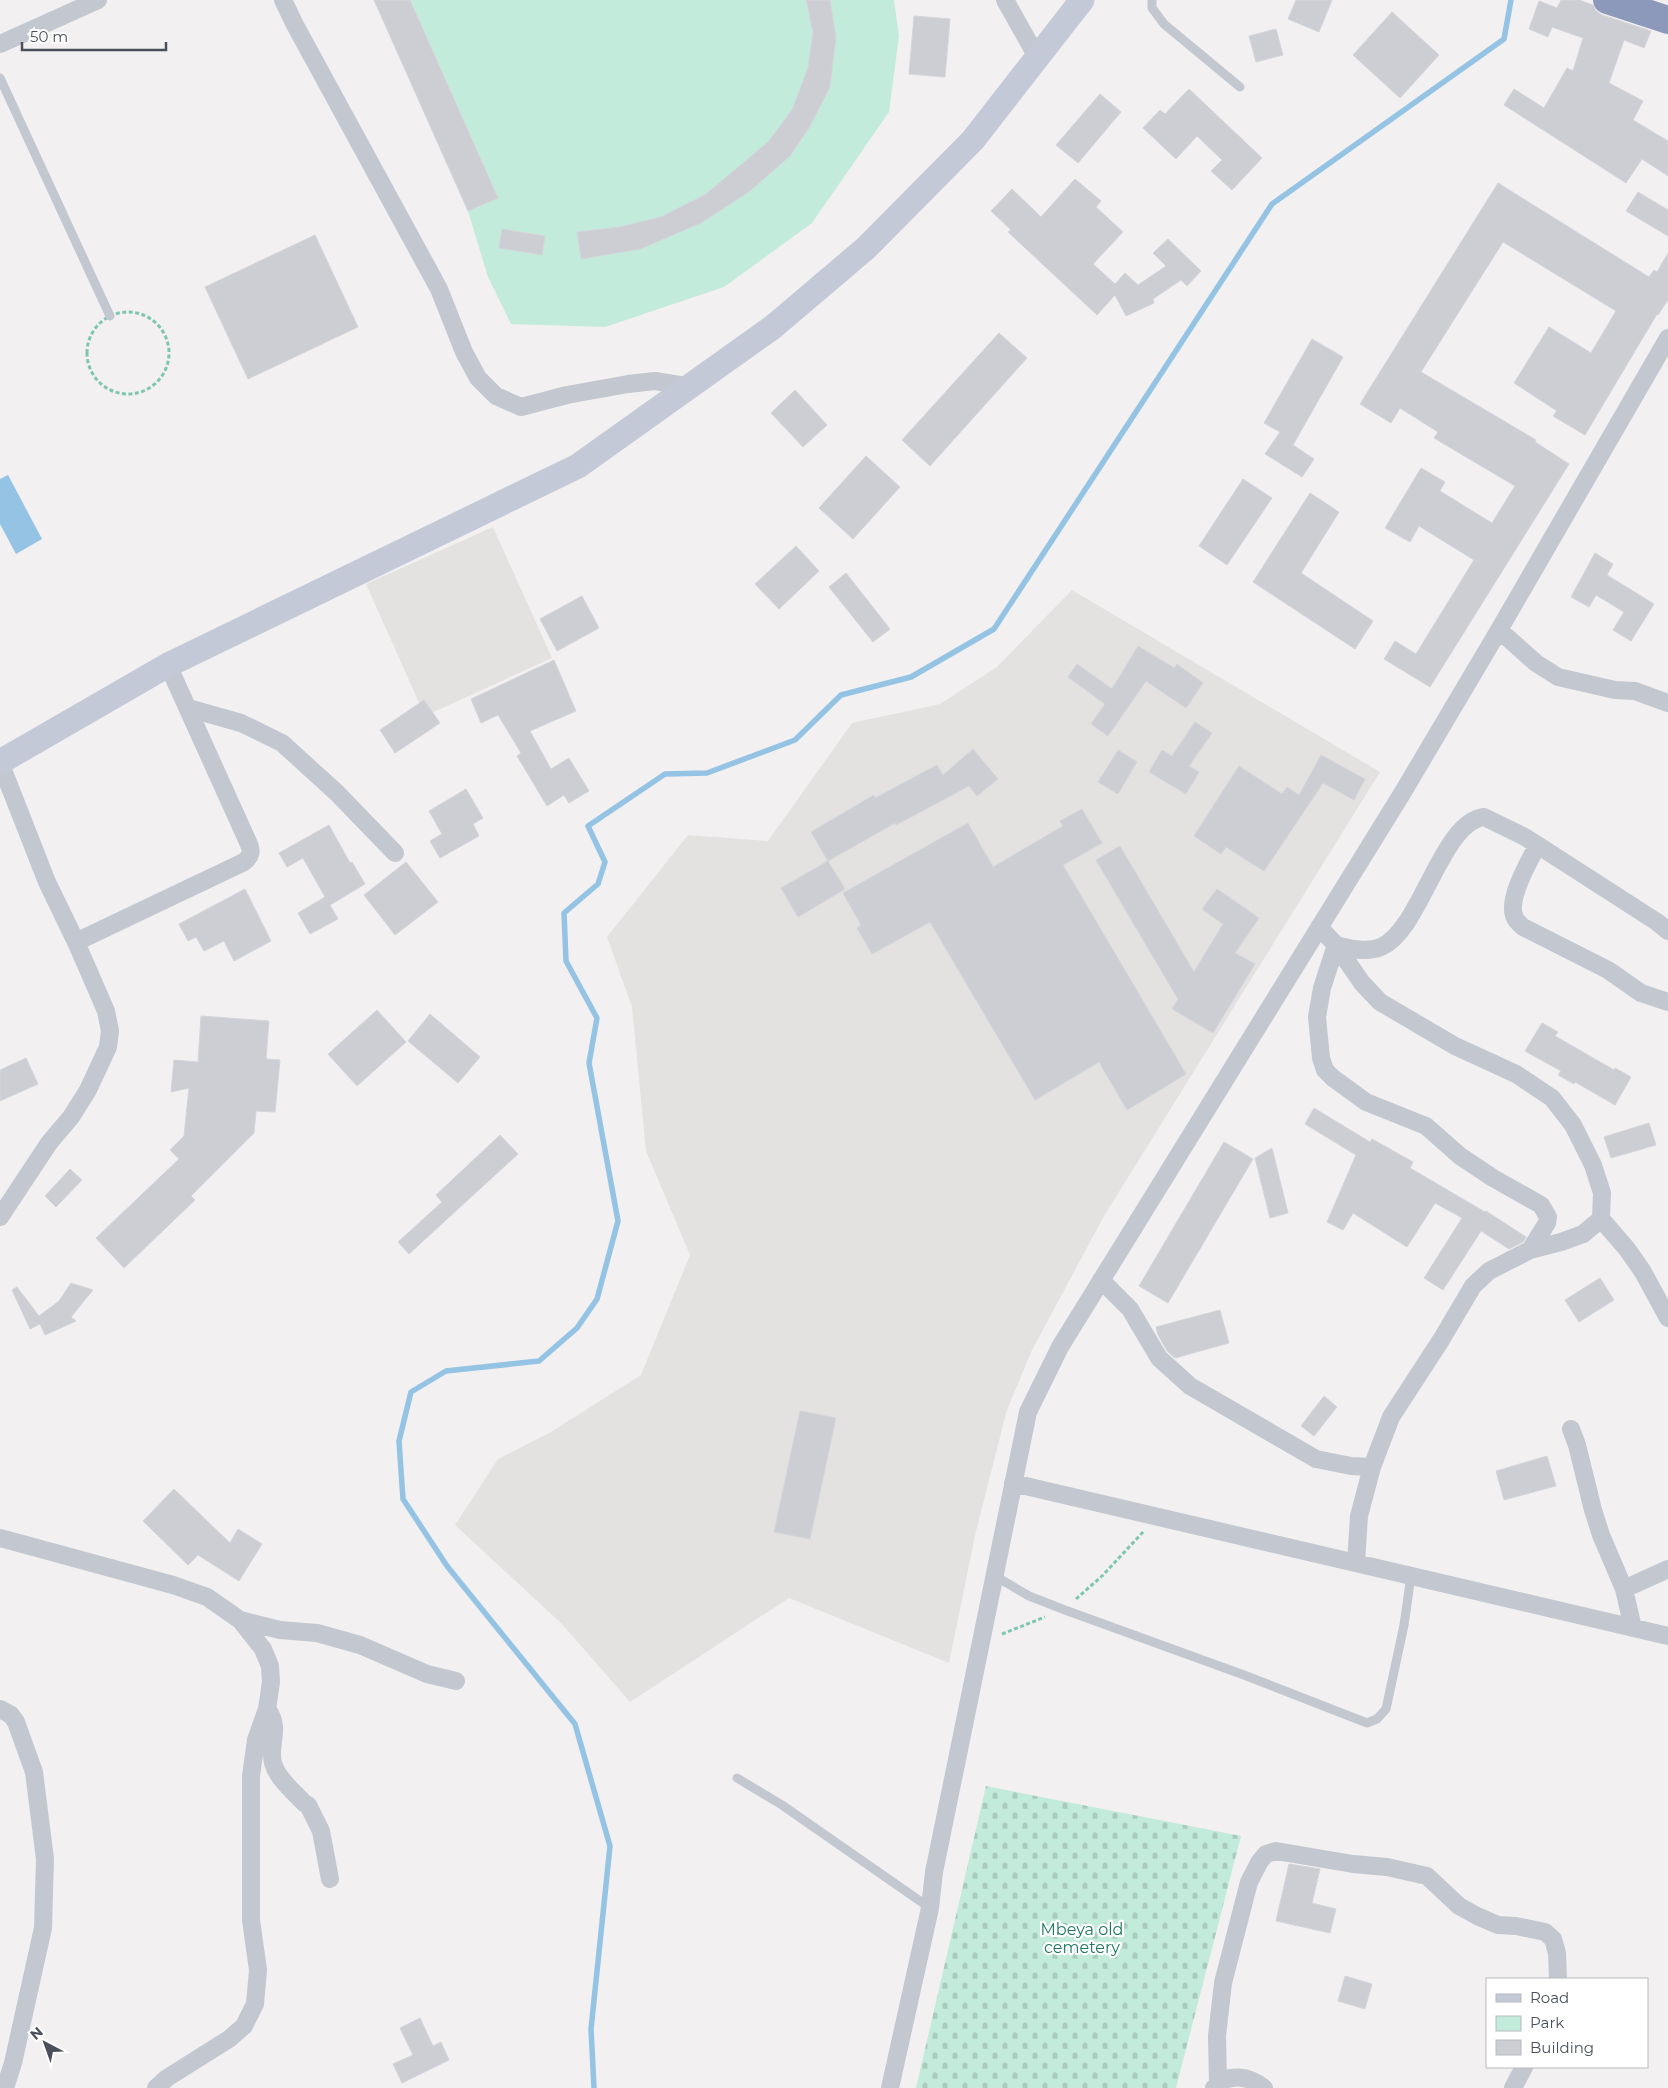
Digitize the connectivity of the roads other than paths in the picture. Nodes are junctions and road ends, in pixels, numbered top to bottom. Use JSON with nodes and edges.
{"nodes":[{"id":1,"x":98,"y":0,"type":"edge"},
{"id":2,"x":283,"y":0,"type":"edge"},
{"id":3,"x":1005,"y":0,"type":"edge"},
{"id":4,"x":1082,"y":0,"type":"edge"},
{"id":5,"x":1152,"y":0,"type":"edge"},
{"id":6,"x":1608,"y":0,"type":"edge"},
{"id":7,"x":1668,"y":20,"type":"edge"},
{"id":8,"x":0,"y":44,"type":"edge"},
{"id":9,"x":1037,"y":56,"type":"junction"},
{"id":10,"x":0,"y":78,"type":"edge"},
{"id":11,"x":1240,"y":87,"type":"dead end"},
{"id":12,"x":110,"y":316,"type":"road end"},
{"id":13,"x":1668,"y":338,"type":"edge"},
{"id":14,"x":691,"y":387,"type":"junction"},
{"id":15,"x":1499,"y":630,"type":"junction"},
{"id":16,"x":168,"y":665,"type":"junction"},
{"id":17,"x":1668,"y":703,"type":"edge"},
{"id":18,"x":188,"y":708,"type":"junction"},
{"id":19,"x":0,"y":762,"type":"edge"},
{"id":20,"x":1537,"y":846,"type":"junction"},
{"id":21,"x":395,"y":853,"type":"dead end"},
{"id":22,"x":1319,"y":927,"type":"junction"},
{"id":23,"x":1668,"y":931,"type":"edge"},
{"id":24,"x":76,"y":942,"type":"junction"},
{"id":25,"x":1336,"y":945,"type":"junction"},
{"id":26,"x":1668,"y":1002,"type":"edge"},
{"id":27,"x":0,"y":1218,"type":"edge"},
{"id":28,"x":1601,"y":1219,"type":"junction"},
{"id":29,"x":1530,"y":1250,"type":"junction"},
{"id":30,"x":1101,"y":1280,"type":"junction"},
{"id":31,"x":1668,"y":1318,"type":"edge"},
{"id":32,"x":1571,"y":1429,"type":"dead end"},
{"id":33,"x":1372,"y":1467,"type":"junction"},
{"id":34,"x":1012,"y":1483,"type":"junction"},
{"id":35,"x":0,"y":1538,"type":"edge"},
{"id":36,"x":1356,"y":1563,"type":"junction"},
{"id":37,"x":1668,"y":1569,"type":"edge"},
{"id":38,"x":995,"y":1576,"type":"junction"},
{"id":39,"x":1411,"y":1576,"type":"junction"},
{"id":40,"x":1624,"y":1589,"type":"junction"},
{"id":41,"x":240,"y":1620,"type":"junction"},
{"id":42,"x":1633,"y":1628,"type":"junction"},
{"id":43,"x":1668,"y":1636,"type":"edge"},
{"id":44,"x":456,"y":1681,"type":"dead end"},
{"id":45,"x":0,"y":1709,"type":"edge"},
{"id":46,"x":268,"y":1709,"type":"junction"},
{"id":47,"x":737,"y":1778,"type":"dead end"},
{"id":48,"x":330,"y":1879,"type":"dead end"},
{"id":49,"x":930,"y":1908,"type":"junction"},
{"id":50,"x":1558,"y":1978,"type":"edge"},
{"id":51,"x":1523,"y":2068,"type":"edge"},
{"id":52,"x":1216,"y":2086,"type":"edge"},
{"id":53,"x":5,"y":2088,"type":"edge"},
{"id":54,"x":156,"y":2088,"type":"edge"},
{"id":55,"x":890,"y":2088,"type":"edge"},
{"id":56,"x":1264,"y":2088,"type":"edge"},
{"id":57,"x":1513,"y":2088,"type":"edge"}],
"edges":[{"from":1,"to":8,"type":"street"},
{"from":2,"to":14,"type":"street"},
{"from":3,"to":9,"type":"street"},
{"from":4,"to":9,"type":"street"},
{"from":5,"to":11,"type":"lane"},
{"from":6,"to":7,"type":"highway"},
{"from":9,"to":14,"type":"street"},
{"from":10,"to":12,"type":"lane"},
{"from":13,"to":15,"type":"street"},
{"from":14,"to":16,"type":"street"},
{"from":15,"to":17,"type":"street"},
{"from":15,"to":22,"type":"street"},
{"from":16,"to":18,"type":"street"},
{"from":16,"to":19,"type":"street"},
{"from":18,"to":21,"type":"street"},
{"from":18,"to":24,"type":"street"},
{"from":19,"to":24,"type":"street"},
{"from":20,"to":23,"type":"street"},
{"from":20,"to":25,"type":"street"},
{"from":20,"to":26,"type":"street"},
{"from":22,"to":25,"type":"street"},
{"from":22,"to":30,"type":"street"},
{"from":24,"to":27,"type":"street"},
{"from":25,"to":28,"type":"street"},
{"from":25,"to":29,"type":"street"},
{"from":28,"to":29,"type":"street"},
{"from":28,"to":31,"type":"street"},
{"from":29,"to":33,"type":"street"},
{"from":30,"to":33,"type":"street"},
{"from":30,"to":34,"type":"street"},
{"from":32,"to":40,"type":"street"},
{"from":33,"to":36,"type":"street"},
{"from":34,"to":36,"type":"street"},
{"from":34,"to":38,"type":"street"},
{"from":35,"to":41,"type":"street"},
{"from":36,"to":39,"type":"street"},
{"from":37,"to":40,"type":"street"},
{"from":38,"to":39,"type":"lane"},
{"from":38,"to":49,"type":"street"},
{"from":39,"to":42,"type":"street"},
{"from":40,"to":42,"type":"street"},
{"from":41,"to":44,"type":"street"},
{"from":41,"to":46,"type":"street"},
{"from":42,"to":43,"type":"street"},
{"from":45,"to":53,"type":"street"},
{"from":46,"to":48,"type":"street"},
{"from":46,"to":54,"type":"street"},
{"from":47,"to":49,"type":"lane"},
{"from":49,"to":55,"type":"street"},
{"from":50,"to":52,"type":"street"},
{"from":51,"to":57,"type":"street"},
{"from":52,"to":56,"type":"street"}]}
